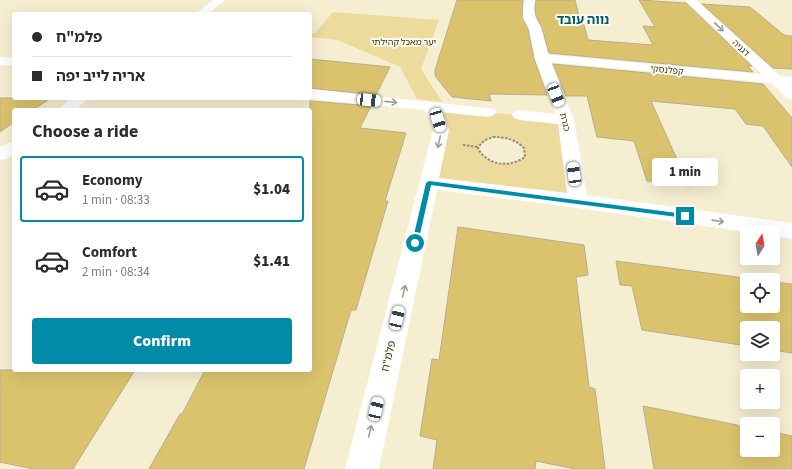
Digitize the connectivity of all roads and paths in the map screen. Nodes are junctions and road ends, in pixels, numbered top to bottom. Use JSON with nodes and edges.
{"nodes":[{"id":1,"x":220,"y":0,"type":"edge"},
{"id":2,"x":530,"y":0,"type":"edge"},
{"id":3,"x":690,"y":0,"type":"edge"},
{"id":4,"x":204,"y":12,"type":"edge"},
{"id":5,"x":542,"y":58,"type":"junction"},
{"id":6,"x":0,"y":61,"type":"edge"},
{"id":7,"x":12,"y":62,"type":"edge"},
{"id":8,"x":774,"y":80,"type":"junction"},
{"id":9,"x":792,"y":81,"type":"edge"},
{"id":10,"x":312,"y":94,"type":"edge"},
{"id":11,"x":792,"y":95,"type":"edge"},
{"id":12,"x":79,"y":100,"type":"edge"},
{"id":13,"x":429,"y":106,"type":"junction"},
{"id":14,"x":68,"y":108,"type":"edge"},
{"id":15,"x":488,"y":112,"type":"dead end"},
{"id":16,"x":520,"y":115,"type":"dead end"},
{"id":17,"x":566,"y":120,"type":"junction"},
{"id":18,"x":493,"y":137,"type":"joint"},
{"id":19,"x":12,"y":147,"type":"edge"},
{"id":20,"x":0,"y":155,"type":"edge"},
{"id":21,"x":429,"y":183,"type":"junction"},
{"id":22,"x":578,"y":201,"type":"junction"},
{"id":23,"x":792,"y":231,"type":"edge"},
{"id":24,"x":362,"y":469,"type":"edge"}],
"edges":[{"from":1,"to":4,"type":"street"},
{"from":2,"to":5,"type":"street","name":"כנרת"},
{"from":3,"to":8,"type":"street","name":"דגניה","one_way":true},
{"from":5,"to":8,"type":"street","name":"קפלנסקי"},
{"from":5,"to":17,"type":"street","name":"כנרת"},
{"from":6,"to":7,"type":"street"},
{"from":8,"to":9,"type":"street","name":"קפלנסקי"},
{"from":8,"to":11,"type":"street","name":"דגניה"},
{"from":10,"to":13,"type":"street","one_way":true},
{"from":12,"to":14,"type":"street"},
{"from":13,"to":15,"type":"street"},
{"from":13,"to":21,"type":"street","name":"פלמ\"ח","one_way":true},
{"from":16,"to":17,"type":"street"},
{"from":17,"to":22,"type":"street","name":"כנרת"},
{"from":18,"to":18,"type":"path"},
{"from":19,"to":20,"type":"street"},
{"from":21,"to":22,"type":"street"},
{"from":24,"to":21,"type":"street","name":"פלמ\"ח","one_way":true},
{"from":22,"to":23,"type":"street","one_way":true}]}
